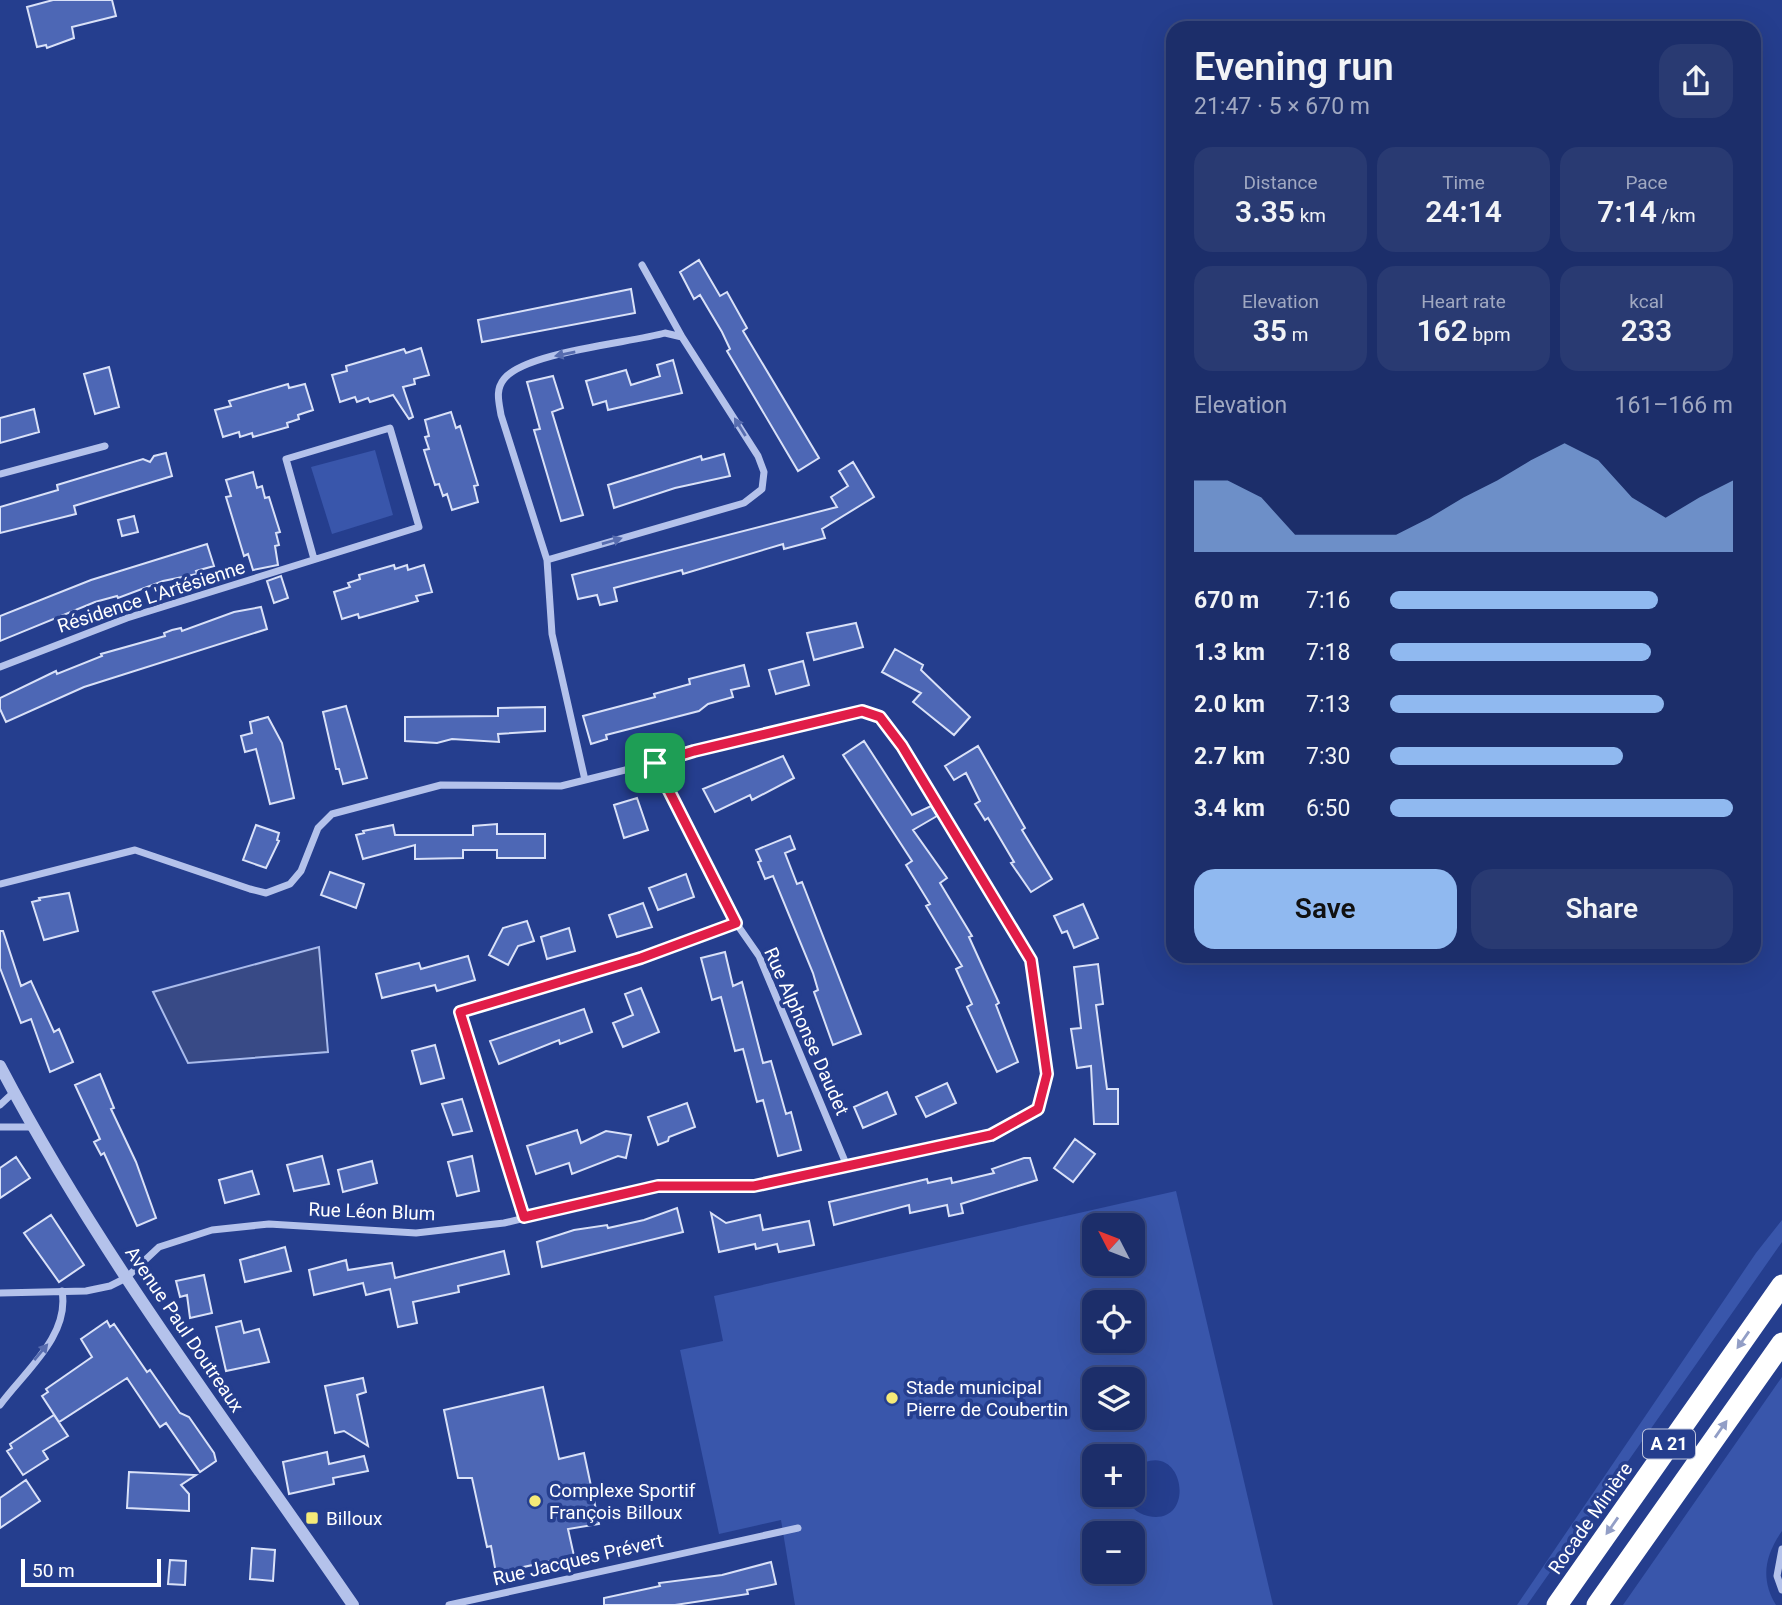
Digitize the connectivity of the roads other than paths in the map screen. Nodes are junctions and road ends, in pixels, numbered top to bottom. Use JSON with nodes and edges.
{"nodes":[{"id":1,"x":642,"y":265,"type":"dead end"},
{"id":2,"x":682,"y":337,"type":"junction"},
{"id":3,"x":105,"y":446,"type":"dead end"},
{"id":4,"x":0,"y":474,"type":"edge"},
{"id":5,"x":314,"y":559,"type":"junction"},
{"id":6,"x":547,"y":560,"type":"junction"},
{"id":7,"x":0,"y":667,"type":"edge"},
{"id":8,"x":655,"y":763,"type":"junction"},
{"id":9,"x":585,"y":780,"type":"junction"},
{"id":10,"x":0,"y":884,"type":"edge"},
{"id":11,"x":736,"y":923,"type":"junction"},
{"id":12,"x":0,"y":1066,"type":"edge"},
{"id":13,"x":14,"y":1091,"type":"junction"},
{"id":14,"x":0,"y":1105,"type":"edge"},
{"id":15,"x":34,"y":1127,"type":"junction"},
{"id":16,"x":0,"y":1128,"type":"edge"},
{"id":17,"x":848,"y":1166,"type":"junction"},
{"id":18,"x":524,"y":1217,"type":"junction"},
{"id":19,"x":126,"y":1278,"type":"junction"},
{"id":20,"x":1782,"y":1285,"type":"edge"},
{"id":21,"x":62,"y":1291,"type":"junction"},
{"id":22,"x":0,"y":1293,"type":"edge"},
{"id":23,"x":1782,"y":1343,"type":"edge"},
{"id":24,"x":0,"y":1405,"type":"edge"},
{"id":25,"x":798,"y":1528,"type":"dead end"},
{"id":26,"x":1782,"y":1549,"type":"edge"},
{"id":27,"x":1782,"y":1590,"type":"edge"},
{"id":28,"x":353,"y":1605,"type":"edge"},
{"id":29,"x":449,"y":1605,"type":"edge"},
{"id":30,"x":1557,"y":1605,"type":"edge"},
{"id":31,"x":1597,"y":1605,"type":"edge"}],
"edges":[{"from":1,"to":2,"type":"street"},
{"from":2,"to":6,"type":"street","one_way":true},
{"from":6,"to":2,"type":"street","one_way":true},
{"from":3,"to":4,"type":"street"},
{"from":5,"to":5,"type":"street","name":"Résidence L'Artésienne"},
{"from":5,"to":7,"type":"street","name":"Résidence L'Artésienne"},
{"from":6,"to":9,"type":"street"},
{"from":8,"to":9,"type":"street","name":"Rue Léon Blum"},
{"from":8,"to":11,"type":"street","name":"Rue Alphonse Daudet"},
{"from":8,"to":17,"type":"street","name":"Rue Léon Blum"},
{"from":9,"to":10,"type":"street","name":"Rue Léon Blum"},
{"from":11,"to":17,"type":"street","name":"Rue Alphonse Daudet"},
{"from":11,"to":18,"type":"street"},
{"from":12,"to":13,"type":"street","name":"Avenue Paul Doutreaux"},
{"from":13,"to":14,"type":"street"},
{"from":13,"to":15,"type":"street","name":"Avenue Paul Doutreaux"},
{"from":15,"to":16,"type":"street"},
{"from":15,"to":19,"type":"street","name":"Avenue Paul Doutreaux"},
{"from":17,"to":18,"type":"street","name":"Rue Léon Blum"},
{"from":18,"to":19,"type":"street","name":"Rue Léon Blum"},
{"from":19,"to":21,"type":"street"},
{"from":19,"to":28,"type":"street","name":"Avenue Paul Doutreaux"},
{"from":20,"to":30,"type":"highway","name":"Rocade Minière","number":"A 21","one_way":true},
{"from":21,"to":22,"type":"street"},
{"from":24,"to":21,"type":"street","one_way":true},
{"from":31,"to":23,"type":"highway","number":"A 21","one_way":true},
{"from":25,"to":29,"type":"street","name":"Rue Jacques Prévert"},
{"from":26,"to":27,"type":"street"}]}
